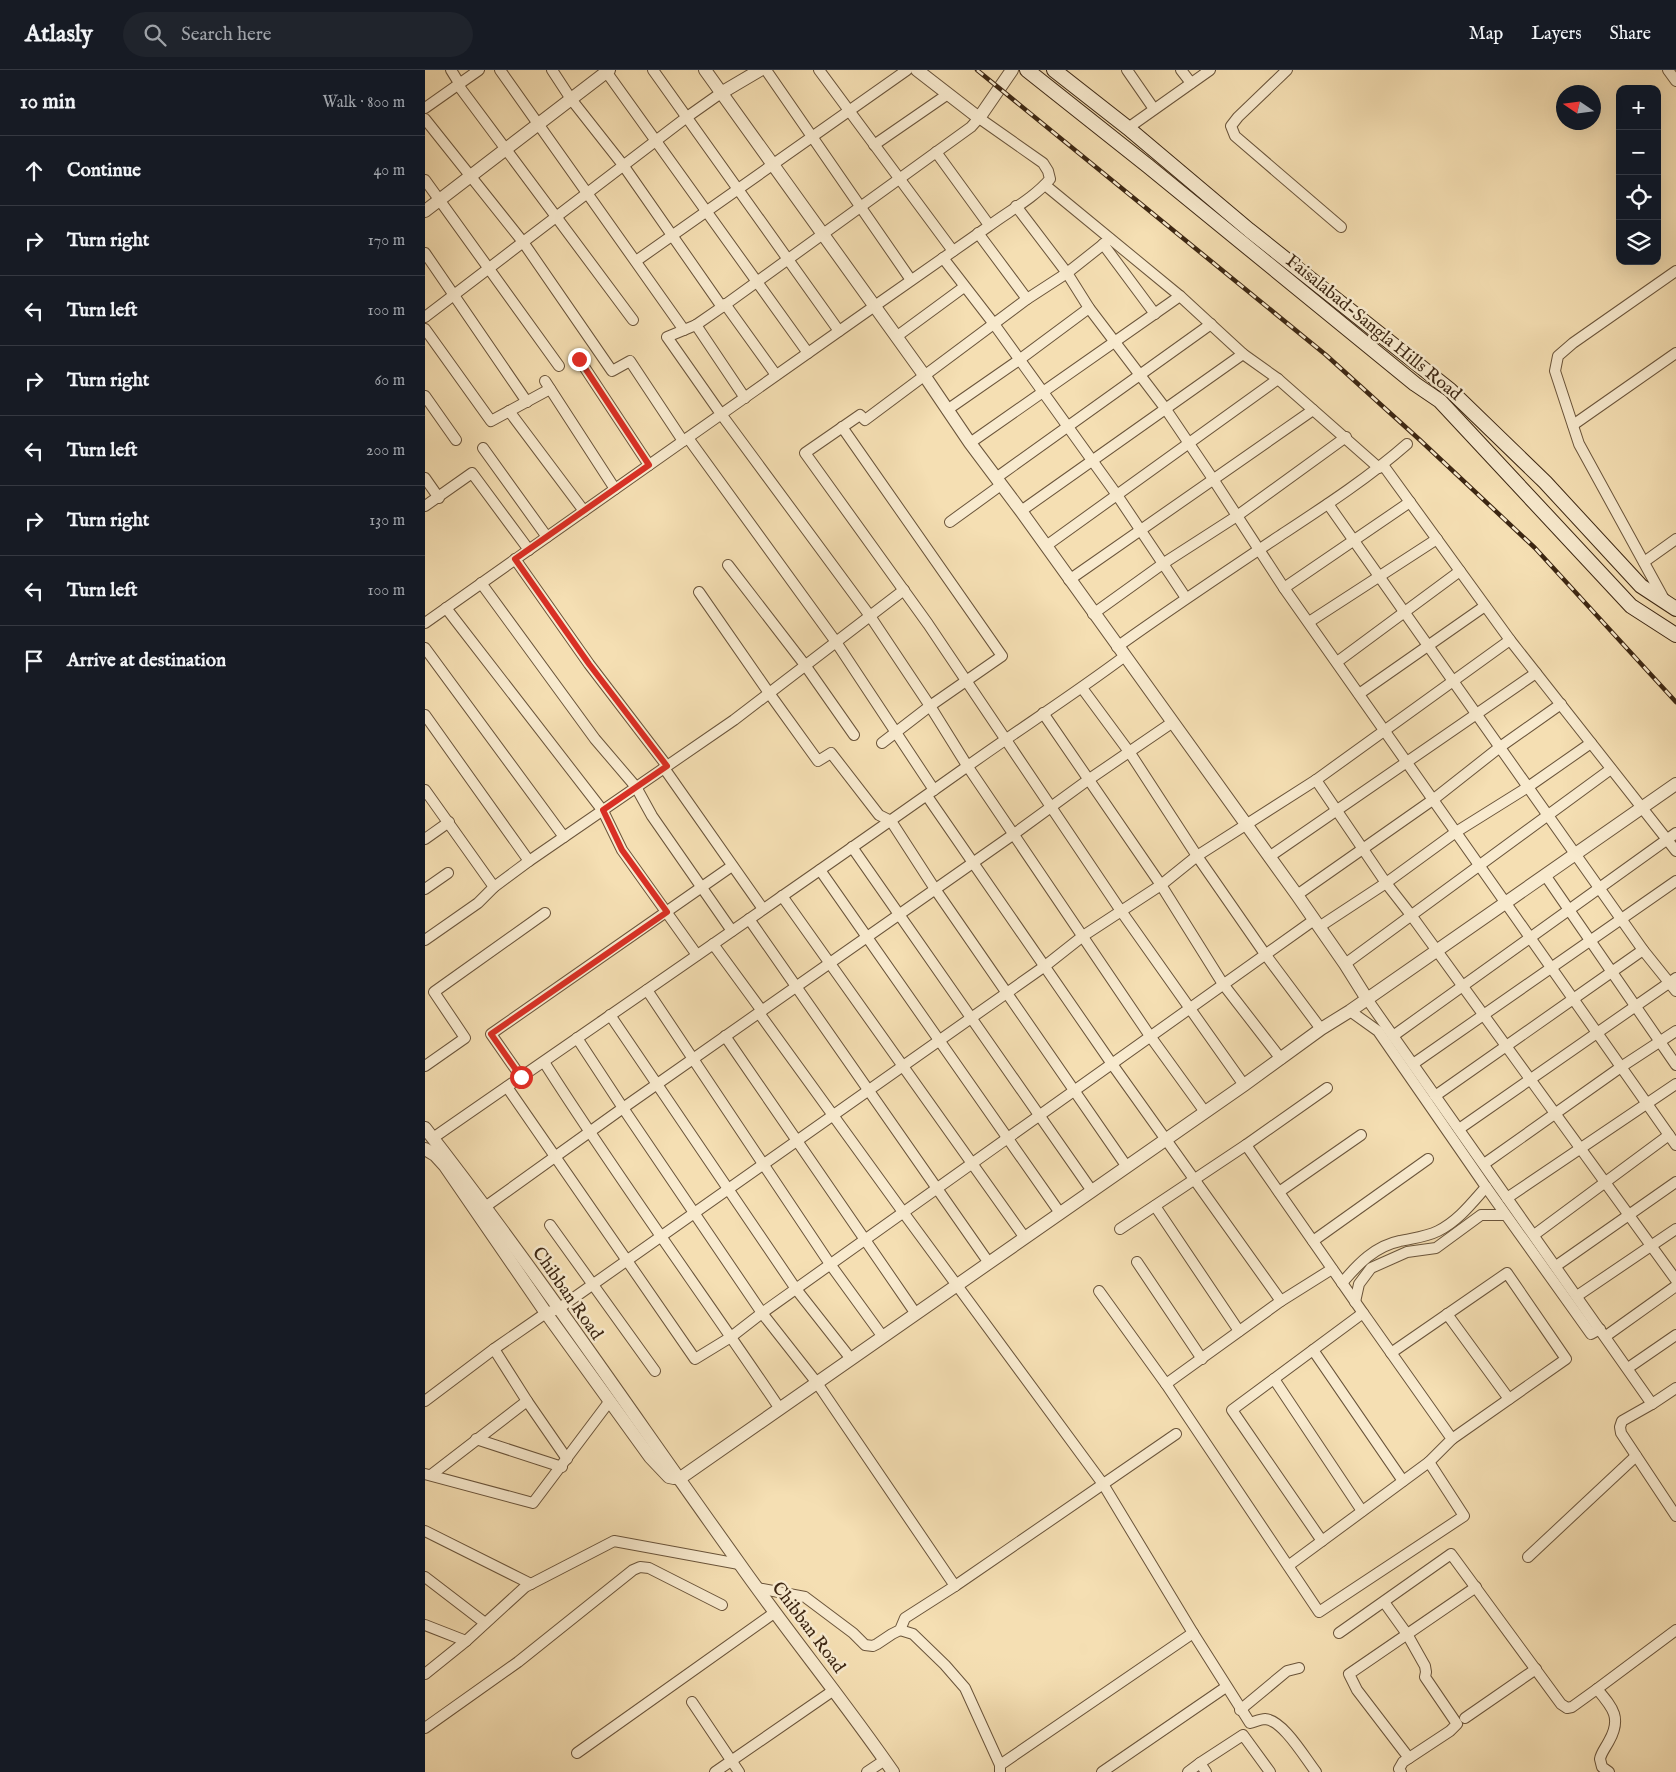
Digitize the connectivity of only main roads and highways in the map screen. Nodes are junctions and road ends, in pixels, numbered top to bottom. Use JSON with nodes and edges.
{"nodes":[{"id":1,"x":1027,"y":70,"type":"edge"},
{"id":2,"x":1054,"y":70,"type":"edge"},
{"id":3,"x":1157,"y":154,"type":"junction"},
{"id":4,"x":1147,"y":166,"type":"junction"},
{"id":5,"x":1671,"y":605,"type":"edge"},
{"id":6,"x":1676,"y":635,"type":"edge"}],
"edges":[{"from":1,"to":4,"type":"main road","name":"Faisalabad-Sangla Hills Road"},
{"from":2,"to":3,"type":"main road","name":"Faisalabad-Sangla Hills Road"},
{"from":3,"to":4,"type":"main road"},
{"from":3,"to":5,"type":"main road","name":"Faisalabad-Sangla Hills Road"},
{"from":4,"to":6,"type":"main road","name":"Faisalabad-Sangla Hills Road"}]}
